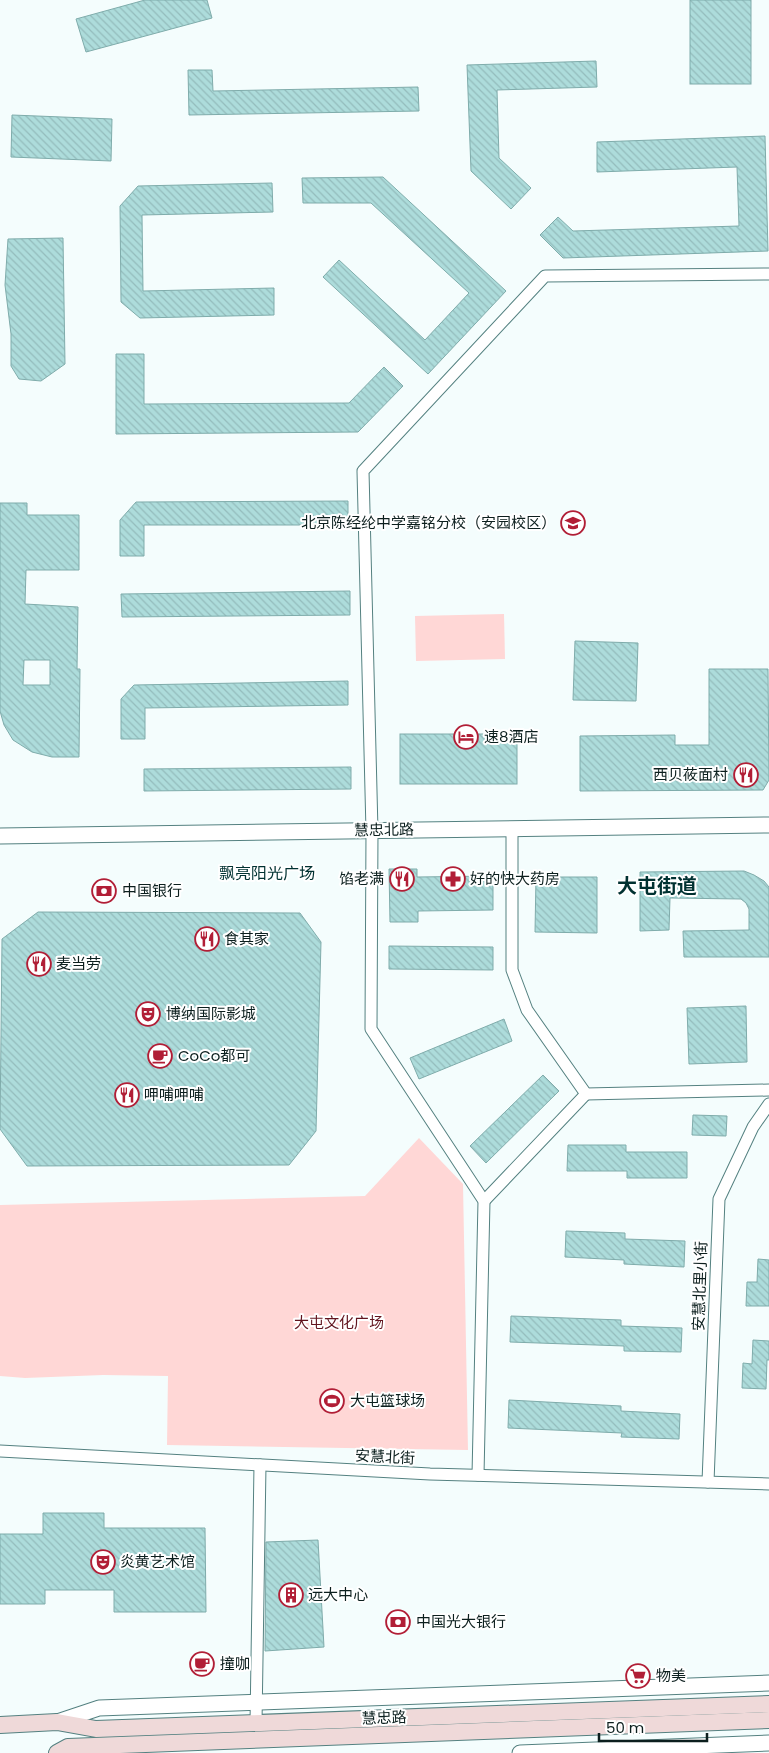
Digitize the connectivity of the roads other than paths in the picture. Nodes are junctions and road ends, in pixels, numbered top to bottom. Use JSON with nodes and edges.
{"nodes":[{"id":1,"x":769,"y":274,"type":"edge"},
{"id":2,"x":769,"y":825,"type":"edge"},
{"id":3,"x":512,"y":829,"type":"junction"},
{"id":4,"x":372,"y":830,"type":"junction"},
{"id":5,"x":0,"y":836,"type":"edge"},
{"id":6,"x":769,"y":1090,"type":"edge"},
{"id":7,"x":586,"y":1094,"type":"junction"},
{"id":8,"x":769,"y":1104,"type":"edge"},
{"id":9,"x":484,"y":1201,"type":"junction"},
{"id":10,"x":0,"y":1451,"type":"edge"},
{"id":11,"x":260,"y":1465,"type":"junction"},
{"id":12,"x":478,"y":1475,"type":"junction"},
{"id":13,"x":708,"y":1482,"type":"junction"},
{"id":14,"x":769,"y":1484,"type":"edge"},
{"id":15,"x":769,"y":1683,"type":"edge"},
{"id":16,"x":256,"y":1702,"type":"junction"},
{"id":17,"x":769,"y":1704,"type":"edge"},
{"id":18,"x":769,"y":1720,"type":"edge"},
{"id":19,"x":57,"y":1722,"type":"junction"},
{"id":20,"x":256,"y":1723,"type":"junction"},
{"id":21,"x":0,"y":1724,"type":"edge"},
{"id":22,"x":769,"y":1743,"type":"edge"},
{"id":23,"x":57,"y":1753,"type":"edge"},
{"id":24,"x":520,"y":1753,"type":"edge"}],
"edges":[{"from":1,"to":4,"type":"street"},
{"from":2,"to":3,"type":"street","name":"慧忠北路"},
{"from":3,"to":4,"type":"street","name":"慧忠北路"},
{"from":3,"to":7,"type":"street"},
{"from":4,"to":5,"type":"street","name":"慧忠北路"},
{"from":4,"to":9,"type":"street"},
{"from":6,"to":7,"type":"street"},
{"from":7,"to":9,"type":"street"},
{"from":8,"to":13,"type":"street","name":"安慧北里小街"},
{"from":9,"to":12,"type":"street"},
{"from":10,"to":11,"type":"street","name":"安慧北街"},
{"from":11,"to":12,"type":"street","name":"安慧北街"},
{"from":11,"to":16,"type":"street"},
{"from":12,"to":13,"type":"street","name":"安慧北街"},
{"from":13,"to":14,"type":"street","name":"安慧北街"},
{"from":15,"to":16,"type":"street"},
{"from":16,"to":19,"type":"street"},
{"from":16,"to":20,"type":"street"},
{"from":17,"to":20,"type":"main road","name":"慧忠路"},
{"from":18,"to":23,"type":"main road","name":"慧忠路"},
{"from":19,"to":20,"type":"main road","name":"慧忠路"},
{"from":19,"to":21,"type":"main road","name":"慧忠路"},
{"from":22,"to":24,"type":"street"}]}
